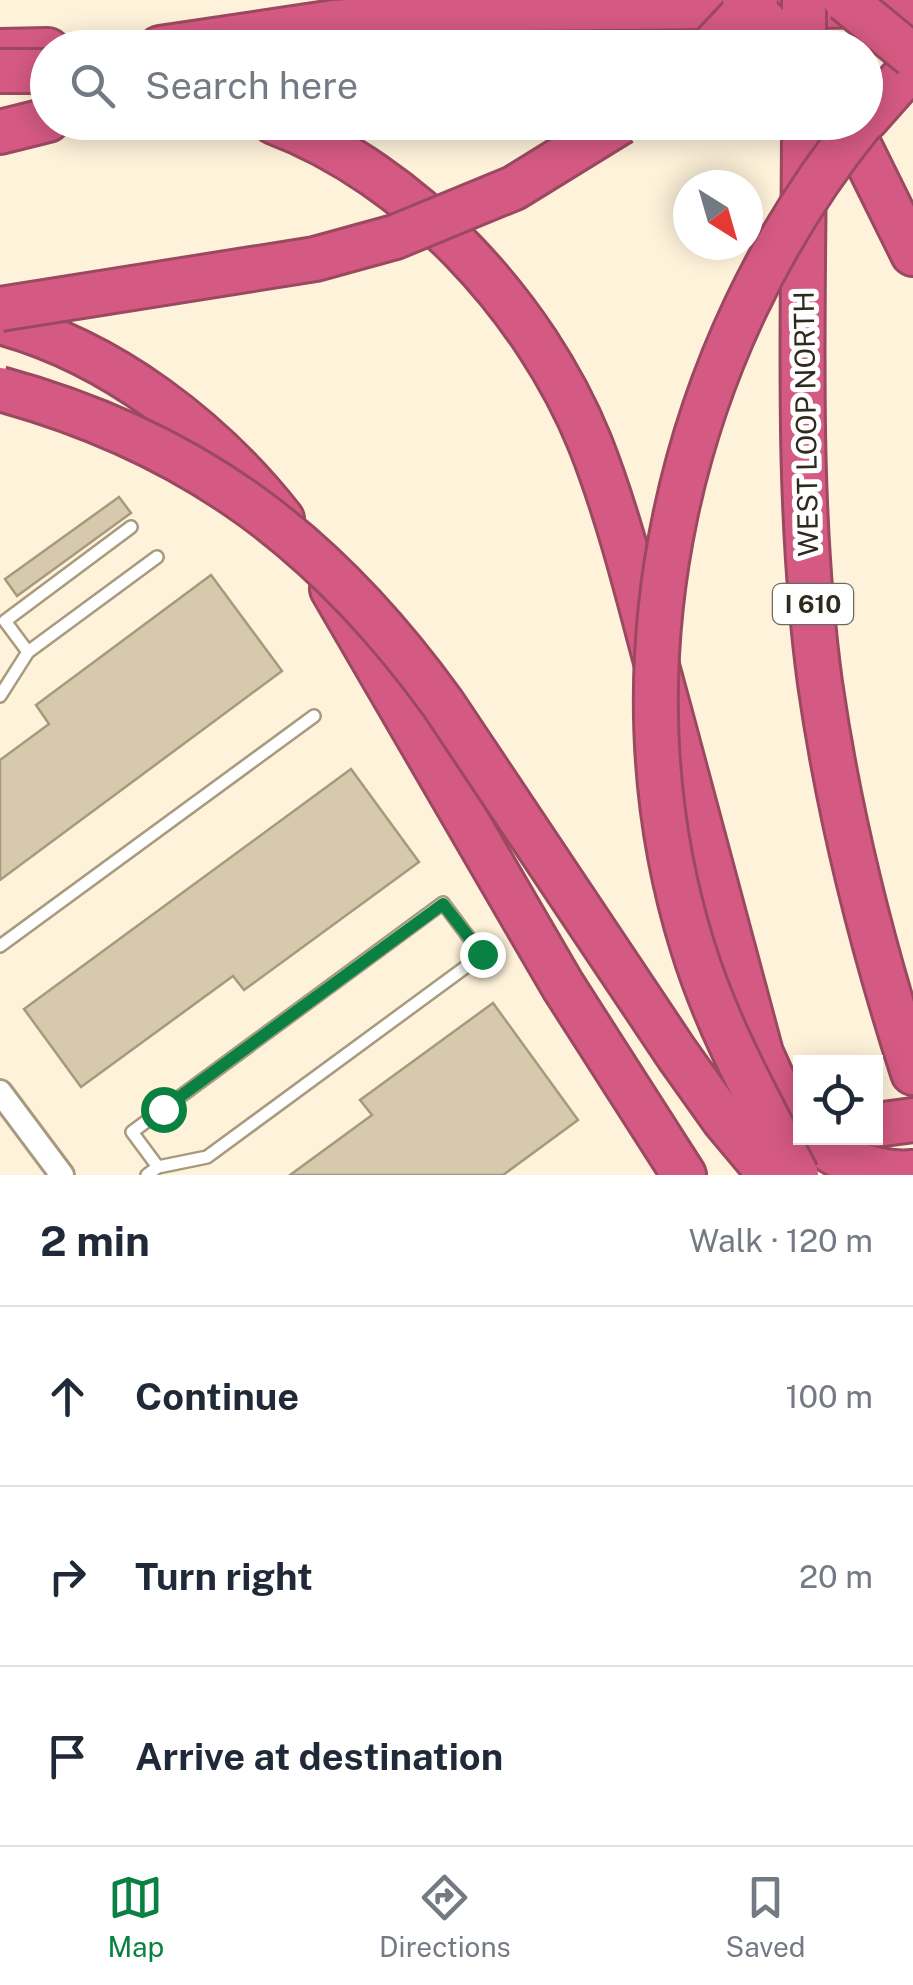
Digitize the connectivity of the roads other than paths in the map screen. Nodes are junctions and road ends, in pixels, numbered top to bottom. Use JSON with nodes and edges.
{"nodes":[{"id":1,"x":744,"y":0,"type":"edge"},
{"id":2,"x":756,"y":0,"type":"edge"},
{"id":3,"x":804,"y":0,"type":"edge"},
{"id":4,"x":845,"y":0,"type":"edge"},
{"id":5,"x":913,"y":5,"type":"edge"},
{"id":6,"x":280,"y":30,"type":"edge"},
{"id":7,"x":728,"y":30,"type":"edge"},
{"id":8,"x":773,"y":30,"type":"edge"},
{"id":9,"x":804,"y":30,"type":"edge"},
{"id":10,"x":881,"y":30,"type":"edge"},
{"id":11,"x":883,"y":31,"type":"edge"},
{"id":12,"x":30,"y":50,"type":"edge"},
{"id":13,"x":0,"y":51,"type":"edge"},
{"id":14,"x":913,"y":56,"type":"edge"},
{"id":15,"x":883,"y":64,"type":"edge"},
{"id":16,"x":913,"y":65,"type":"edge"},
{"id":17,"x":0,"y":71,"type":"edge"},
{"id":18,"x":30,"y":71,"type":"edge"},
{"id":19,"x":30,"y":76,"type":"edge"},
{"id":20,"x":0,"y":83,"type":"edge"},
{"id":21,"x":883,"y":99,"type":"edge"},
{"id":22,"x":30,"y":124,"type":"edge"},
{"id":23,"x":0,"y":132,"type":"edge"},
{"id":24,"x":309,"y":140,"type":"edge"},
{"id":25,"x":355,"y":140,"type":"edge"},
{"id":26,"x":592,"y":140,"type":"edge"},
{"id":27,"x":804,"y":140,"type":"edge"},
{"id":28,"x":849,"y":140,"type":"edge"},
{"id":29,"x":856,"y":140,"type":"edge"},
{"id":30,"x":913,"y":254,"type":"edge"},
{"id":31,"x":0,"y":309,"type":"edge"},
{"id":32,"x":0,"y":322,"type":"edge"},
{"id":33,"x":0,"y":390,"type":"edge"},
{"id":34,"x":598,"y":435,"type":"junction"},
{"id":35,"x":132,"y":527,"type":"dead end"},
{"id":36,"x":157,"y":557,"type":"dead end"},
{"id":37,"x":28,"y":652,"type":"junction"},
{"id":38,"x":0,"y":696,"type":"edge"},
{"id":39,"x":314,"y":716,"type":"dead end"},
{"id":40,"x":0,"y":946,"type":"edge"},
{"id":41,"x":793,"y":1072,"type":"edge"},
{"id":42,"x":913,"y":1073,"type":"edge"},
{"id":43,"x":0,"y":1094,"type":"edge"},
{"id":44,"x":793,"y":1113,"type":"edge"},
{"id":45,"x":913,"y":1120,"type":"edge"},
{"id":46,"x":883,"y":1123,"type":"edge"},
{"id":47,"x":825,"y":1145,"type":"edge"},
{"id":48,"x":153,"y":1171,"type":"edge"},
{"id":49,"x":913,"y":1172,"type":"edge"},
{"id":50,"x":62,"y":1175,"type":"edge"},
{"id":51,"x":684,"y":1175,"type":"edge"},
{"id":52,"x":770,"y":1175,"type":"edge"},
{"id":53,"x":797,"y":1175,"type":"edge"}],
"edges":[{"from":1,"to":8,"type":"highway","bridge":true},
{"from":2,"to":7,"type":"highway","bridge":true},
{"from":3,"to":9,"type":"highway","bridge":true},
{"from":4,"to":10,"type":"highway","bridge":true},
{"from":5,"to":6,"type":"highway"},
{"from":11,"to":14,"type":"highway","bridge":true},
{"from":12,"to":13,"type":"highway"},
{"from":15,"to":16,"type":"highway"},
{"from":16,"to":21,"type":"highway"},
{"from":17,"to":18,"type":"highway","bridge":true},
{"from":19,"to":20,"type":"highway"},
{"from":22,"to":23,"type":"highway"},
{"from":24,"to":34,"type":"highway"},
{"from":25,"to":34,"type":"highway"},
{"from":26,"to":31,"type":"highway","bridge":true},
{"from":27,"to":42,"type":"highway","name":"WEST LOOP NORTH","number":"I 610","bridge":true},
{"from":28,"to":53,"type":"highway","bridge":true},
{"from":29,"to":30,"type":"highway"},
{"from":32,"to":51,"type":"highway"},
{"from":33,"to":52,"type":"highway","bridge":true},
{"from":34,"to":41,"type":"highway"},
{"from":34,"to":44,"type":"highway"},
{"from":35,"to":37,"type":"lane"},
{"from":36,"to":37,"type":"lane"},
{"from":37,"to":38,"type":"lane"},
{"from":39,"to":40,"type":"lane"},
{"from":43,"to":50,"type":"street"},
{"from":45,"to":46,"type":"highway"},
{"from":47,"to":49,"type":"highway"},
{"from":48,"to":48,"type":"lane"}]}
